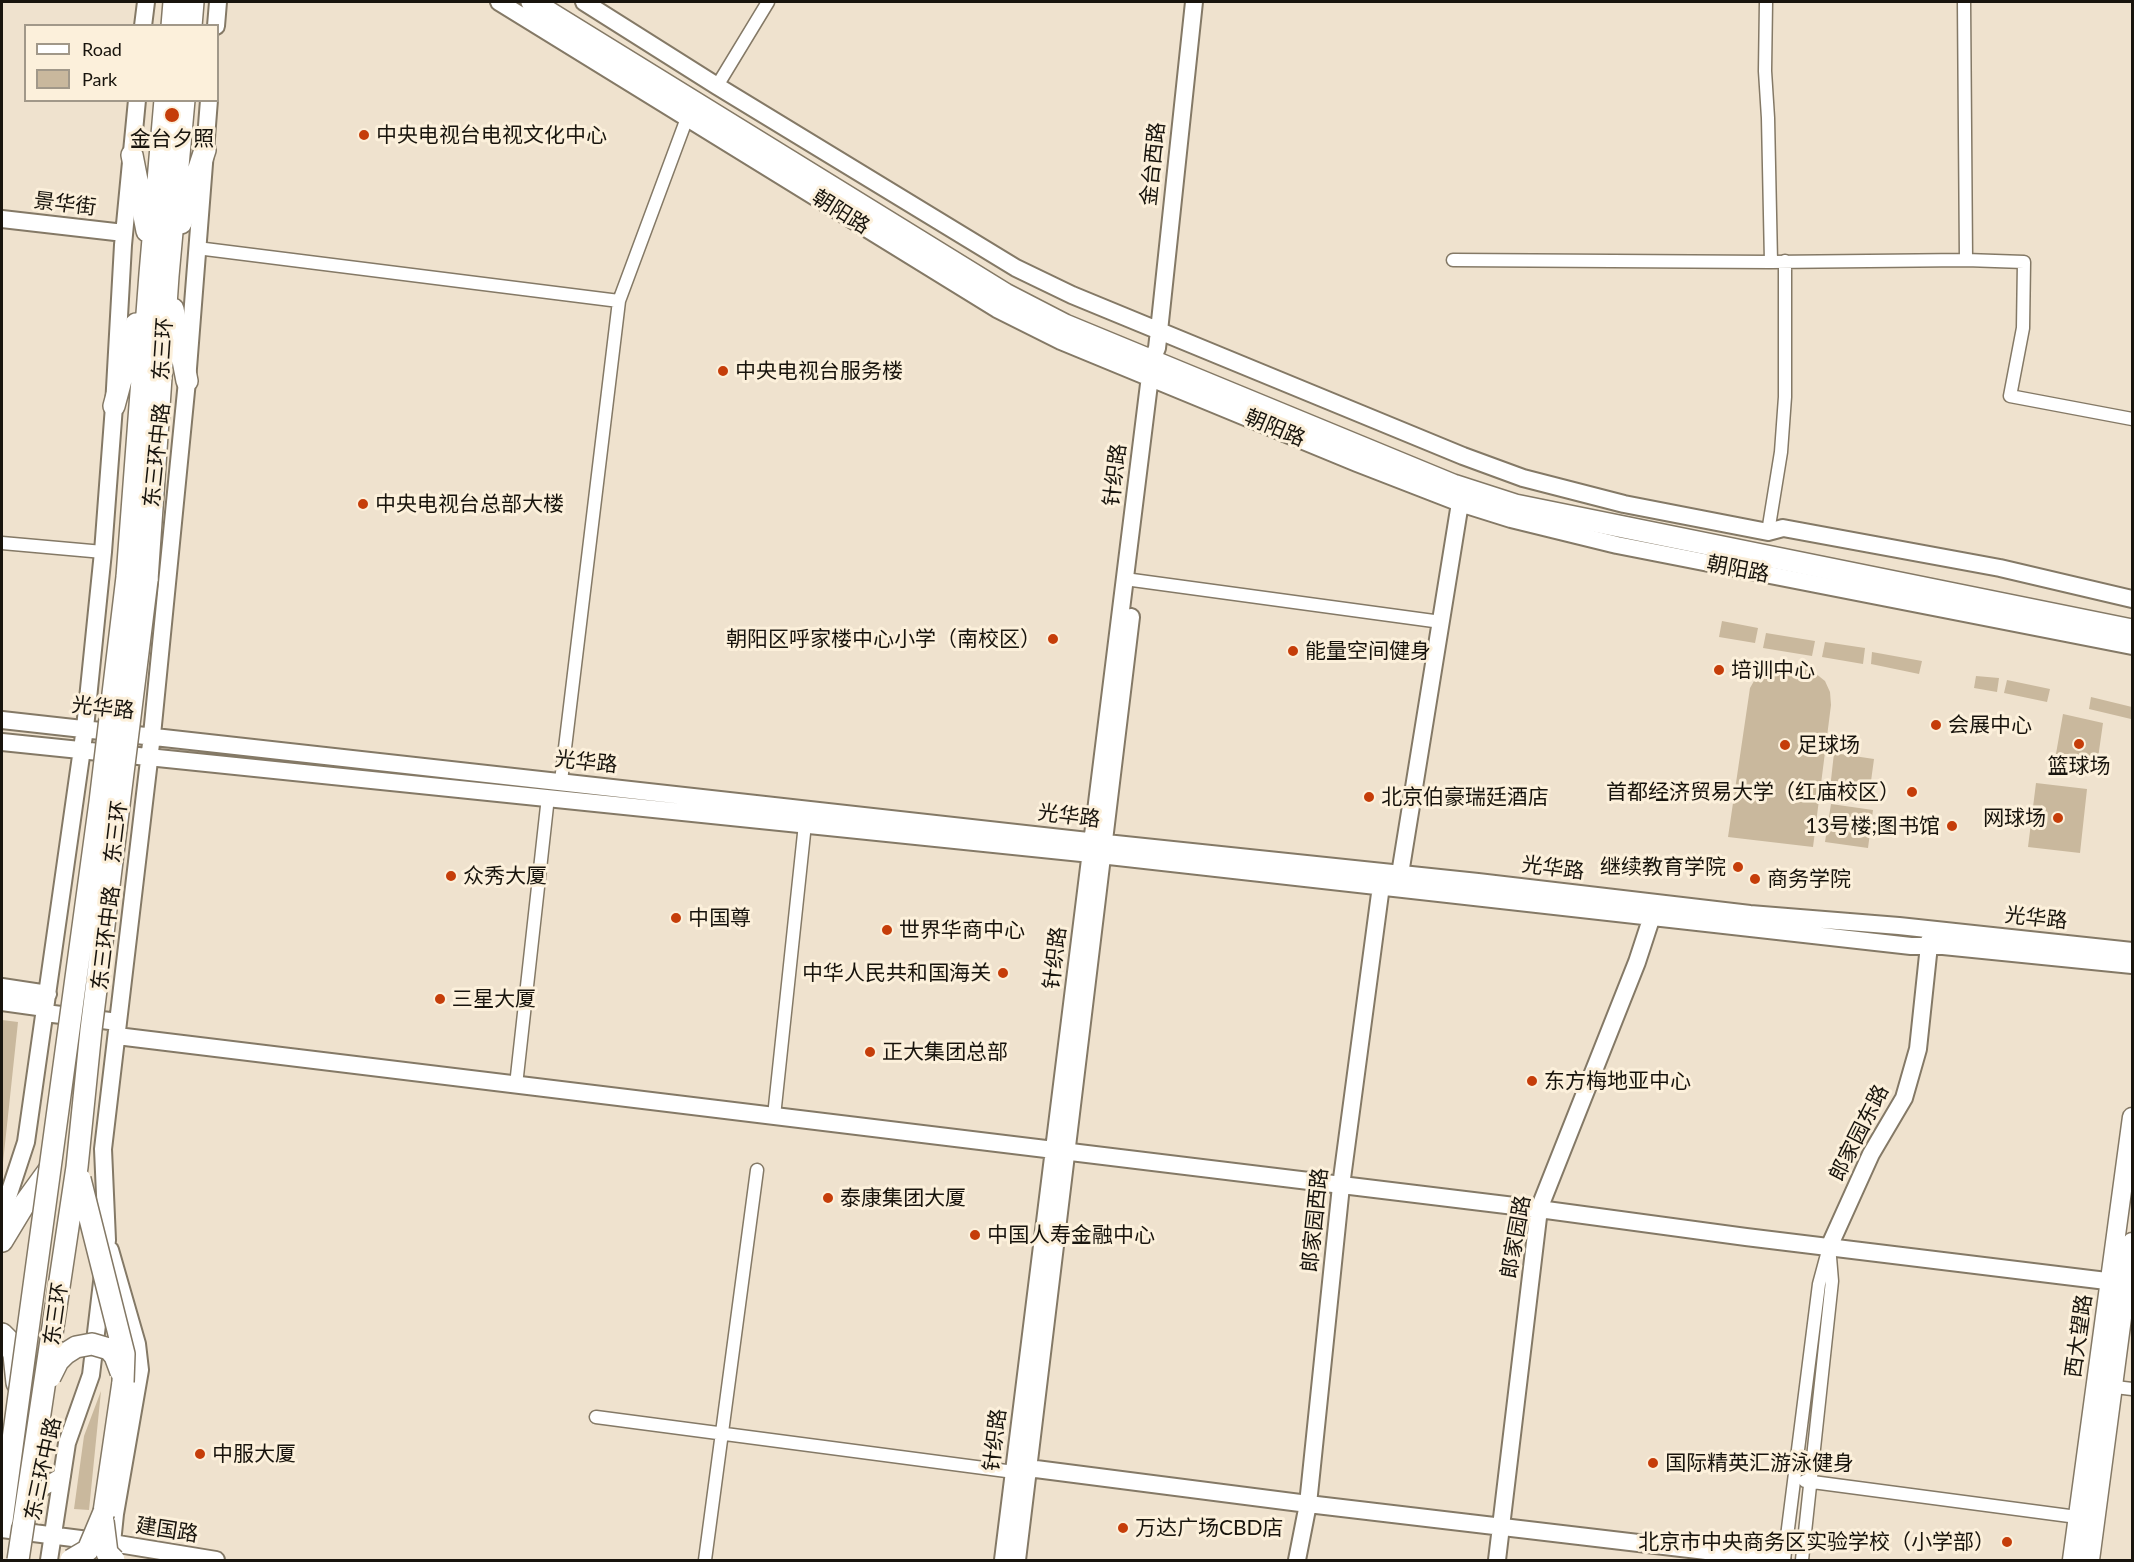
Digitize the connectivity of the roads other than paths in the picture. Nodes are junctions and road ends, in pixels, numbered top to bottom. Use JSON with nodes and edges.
{"nodes":[{"id":1,"x":146,"y":2,"type":"edge"},
{"id":2,"x":174,"y":2,"type":"edge"},
{"id":3,"x":193,"y":2,"type":"edge"},
{"id":4,"x":218,"y":2,"type":"edge"},
{"id":5,"x":499,"y":2,"type":"edge"},
{"id":6,"x":532,"y":2,"type":"edge"},
{"id":7,"x":554,"y":2,"type":"edge"},
{"id":8,"x":584,"y":2,"type":"edge"},
{"id":9,"x":768,"y":2,"type":"edge"},
{"id":10,"x":1194,"y":2,"type":"edge"},
{"id":11,"x":1766,"y":2,"type":"edge"},
{"id":12,"x":1964,"y":2,"type":"edge"},
{"id":13,"x":143,"y":24,"type":"edge"},
{"id":14,"x":172,"y":24,"type":"edge"},
{"id":15,"x":191,"y":24,"type":"edge"},
{"id":16,"x":216,"y":24,"type":"edge"},
{"id":17,"x":717,"y":87,"type":"junction"},
{"id":18,"x":136,"y":102,"type":"edge"},
{"id":19,"x":165,"y":102,"type":"edge"},
{"id":20,"x":184,"y":102,"type":"edge"},
{"id":21,"x":209,"y":102,"type":"edge"},
{"id":22,"x":687,"y":118,"type":"junction"},
{"id":23,"x":205,"y":150,"type":"junction"},
{"id":24,"x":132,"y":155,"type":"junction"},
{"id":25,"x":2,"y":219,"type":"edge"},
{"id":26,"x":2,"y":230,"type":"edge"},
{"id":27,"x":124,"y":239,"type":"junction"},
{"id":28,"x":197,"y":248,"type":"junction"},
{"id":29,"x":1453,"y":260,"type":"dead end"},
{"id":30,"x":1966,"y":260,"type":"junction"},
{"id":31,"x":1785,"y":261,"type":"junction"},
{"id":32,"x":1771,"y":262,"type":"junction"},
{"id":33,"x":160,"y":266,"type":"junction"},
{"id":34,"x":619,"y":301,"type":"junction"},
{"id":35,"x":1156,"y":360,"type":"junction"},
{"id":36,"x":187,"y":381,"type":"junction"},
{"id":37,"x":114,"y":406,"type":"junction"},
{"id":38,"x":2133,"y":419,"type":"edge"},
{"id":39,"x":1517,"y":499,"type":"junction"},
{"id":40,"x":1460,"y":503,"type":"junction"},
{"id":41,"x":1768,"y":532,"type":"junction"},
{"id":42,"x":2,"y":543,"type":"edge"},
{"id":43,"x":103,"y":552,"type":"junction"},
{"id":44,"x":137,"y":578,"type":"junction"},
{"id":45,"x":1130,"y":580,"type":"junction"},
{"id":46,"x":2133,"y":599,"type":"edge"},
{"id":47,"x":2133,"y":618,"type":"edge"},
{"id":48,"x":1441,"y":622,"type":"junction"},
{"id":49,"x":2133,"y":630,"type":"edge"},
{"id":50,"x":2133,"y":646,"type":"edge"},
{"id":51,"x":2,"y":720,"type":"edge"},
{"id":52,"x":85,"y":728,"type":"junction"},
{"id":53,"x":152,"y":735,"type":"junction"},
{"id":54,"x":2,"y":742,"type":"edge"},
{"id":55,"x":82,"y":750,"type":"junction"},
{"id":56,"x":150,"y":756,"type":"junction"},
{"id":57,"x":561,"y":782,"type":"junction"},
{"id":58,"x":548,"y":797,"type":"junction"},
{"id":59,"x":805,"y":824,"type":"junction"},
{"id":60,"x":1098,"y":848,"type":"junction"},
{"id":61,"x":1400,"y":874,"type":"junction"},
{"id":62,"x":1381,"y":886,"type":"junction"},
{"id":63,"x":1655,"y":910,"type":"junction"},
{"id":64,"x":1930,"y":938,"type":"junction"},
{"id":65,"x":2133,"y":951,"type":"edge"},
{"id":66,"x":2133,"y":965,"type":"edge"},
{"id":67,"x":2,"y":987,"type":"edge"},
{"id":68,"x":2,"y":1002,"type":"edge"},
{"id":69,"x":46,"y":1005,"type":"junction"},
{"id":70,"x":118,"y":1029,"type":"junction"},
{"id":71,"x":516,"y":1085,"type":"junction"},
{"id":72,"x":774,"y":1116,"type":"junction"},
{"id":73,"x":2133,"y":1117,"type":"edge"},
{"id":74,"x":1061,"y":1152,"type":"junction"},
{"id":75,"x":77,"y":1167,"type":"junction"},
{"id":76,"x":50,"y":1170,"type":"junction"},
{"id":77,"x":757,"y":1170,"type":"dead end"},
{"id":78,"x":1341,"y":1186,"type":"junction"},
{"id":79,"x":1539,"y":1209,"type":"junction"},
{"id":80,"x":2,"y":1215,"type":"edge"},
{"id":81,"x":107,"y":1240,"type":"junction"},
{"id":82,"x":2,"y":1241,"type":"edge"},
{"id":83,"x":2133,"y":1242,"type":"edge"},
{"id":84,"x":1829,"y":1247,"type":"junction"},
{"id":85,"x":2118,"y":1282,"type":"junction"},
{"id":86,"x":2,"y":1334,"type":"edge"},
{"id":87,"x":123,"y":1383,"type":"junction"},
{"id":88,"x":2104,"y":1386,"type":"junction"},
{"id":89,"x":2133,"y":1389,"type":"edge"},
{"id":90,"x":18,"y":1404,"type":"junction"},
{"id":91,"x":42,"y":1407,"type":"junction"},
{"id":92,"x":596,"y":1417,"type":"dead end"},
{"id":93,"x":722,"y":1433,"type":"junction"},
{"id":94,"x":1021,"y":1470,"type":"junction"},
{"id":95,"x":62,"y":1476,"type":"junction"},
{"id":96,"x":1795,"y":1479,"type":"junction"},
{"id":97,"x":1810,"y":1482,"type":"junction"},
{"id":98,"x":2,"y":1487,"type":"edge"},
{"id":99,"x":1308,"y":1504,"type":"junction"},
{"id":100,"x":104,"y":1512,"type":"junction"},
{"id":101,"x":2078,"y":1517,"type":"junction"},
{"id":102,"x":2,"y":1520,"type":"edge"},
{"id":103,"x":1501,"y":1526,"type":"junction"},
{"id":104,"x":2,"y":1529,"type":"edge"},
{"id":105,"x":52,"y":1535,"type":"junction"},
{"id":106,"x":113,"y":1552,"type":"edge"},
{"id":107,"x":148,"y":1555,"type":"edge"},
{"id":108,"x":18,"y":1560,"type":"edge"},
{"id":109,"x":49,"y":1560,"type":"edge"},
{"id":110,"x":71,"y":1560,"type":"edge"},
{"id":111,"x":216,"y":1560,"type":"edge"},
{"id":112,"x":705,"y":1560,"type":"edge"},
{"id":113,"x":1003,"y":1560,"type":"edge"},
{"id":114,"x":1017,"y":1560,"type":"edge"},
{"id":115,"x":1297,"y":1560,"type":"edge"},
{"id":116,"x":1497,"y":1560,"type":"edge"},
{"id":117,"x":1783,"y":1560,"type":"edge"},
{"id":118,"x":1802,"y":1560,"type":"edge"},
{"id":119,"x":2072,"y":1560,"type":"edge"},
{"id":120,"x":2090,"y":1560,"type":"edge"}],
"edges":[{"from":1,"to":13,"type":"street"},
{"from":2,"to":14,"type":"highway"},
{"from":3,"to":15,"type":"highway"},
{"from":4,"to":16,"type":"street"},
{"from":5,"to":22,"type":"street","name":"朝阳路"},
{"from":6,"to":35,"type":"highway","name":"朝阳路"},
{"from":7,"to":35,"type":"highway","name":"朝阳路"},
{"from":8,"to":17,"type":"street","name":"朝阳路"},
{"from":9,"to":17,"type":"street"},
{"from":10,"to":35,"type":"street","name":"金台西路"},
{"from":11,"to":32,"type":"street"},
{"from":12,"to":30,"type":"street"},
{"from":17,"to":35,"type":"street","name":"朝阳路"},
{"from":18,"to":24,"type":"street"},
{"from":19,"to":33,"type":"highway","name":"东三环"},
{"from":20,"to":33,"type":"highway","name":"东三环"},
{"from":21,"to":23,"type":"street","name":"东三环中路"},
{"from":22,"to":34,"type":"street"},
{"from":22,"to":35,"type":"street","name":"朝阳路"},
{"from":23,"to":28,"type":"street","name":"东三环中路"},
{"from":23,"to":33,"type":"highway"},
{"from":24,"to":27,"type":"street"},
{"from":24,"to":33,"type":"highway"},
{"from":25,"to":27,"type":"street","name":"景华街"},
{"from":26,"to":27,"type":"street","name":"景华街"},
{"from":27,"to":37,"type":"street"},
{"from":28,"to":34,"type":"street"},
{"from":28,"to":36,"type":"street","name":"东三环中路"},
{"from":29,"to":32,"type":"street"},
{"from":30,"to":31,"type":"street"},
{"from":30,"to":38,"type":"street"},
{"from":31,"to":32,"type":"street"},
{"from":31,"to":41,"type":"street"},
{"from":33,"to":36,"type":"highway"},
{"from":33,"to":37,"type":"highway"},
{"from":33,"to":44,"type":"highway","name":"东三环"},
{"from":34,"to":57,"type":"street"},
{"from":35,"to":39,"type":"highway","name":"朝阳路"},
{"from":35,"to":39,"type":"street","name":"朝阳路"},
{"from":35,"to":40,"type":"street","name":"朝阳路"},
{"from":35,"to":45,"type":"street","name":"针织路"},
{"from":36,"to":53,"type":"street","name":"东三环中路"},
{"from":37,"to":43,"type":"street"},
{"from":39,"to":40,"type":"street","name":"朝阳路"},
{"from":39,"to":41,"type":"street","name":"朝阳路"},
{"from":39,"to":47,"type":"highway","name":"朝阳路"},
{"from":39,"to":49,"type":"highway","name":"朝阳路"},
{"from":39,"to":50,"type":"street","name":"朝阳路"},
{"from":40,"to":48,"type":"street"},
{"from":41,"to":46,"type":"street","name":"朝阳路"},
{"from":42,"to":43,"type":"street"},
{"from":43,"to":52,"type":"street"},
{"from":44,"to":75,"type":"highway","name":"东三环","bridge":true},
{"from":44,"to":76,"type":"highway","name":"东三环","bridge":true},
{"from":45,"to":48,"type":"street"},
{"from":45,"to":60,"type":"street","name":"针织路"},
{"from":48,"to":61,"type":"street"},
{"from":51,"to":52,"type":"street","name":"光华路"},
{"from":52,"to":53,"type":"street","name":"光华路"},
{"from":52,"to":55,"type":"street"},
{"from":53,"to":56,"type":"street","name":"东三环中路"},
{"from":53,"to":57,"type":"street","name":"光华路"},
{"from":54,"to":55,"type":"street","name":"光华路"},
{"from":55,"to":56,"type":"street","name":"光华路"},
{"from":55,"to":69,"type":"street"},
{"from":56,"to":58,"type":"street","name":"光华路"},
{"from":56,"to":70,"type":"street","name":"东三环中路"},
{"from":57,"to":60,"type":"street","name":"光华路"},
{"from":58,"to":59,"type":"street","name":"光华路"},
{"from":58,"to":71,"type":"street"},
{"from":59,"to":60,"type":"street","name":"光华路"},
{"from":59,"to":72,"type":"street"},
{"from":60,"to":61,"type":"street","name":"光华路"},
{"from":60,"to":62,"type":"street","name":"光华路"},
{"from":60,"to":74,"type":"street","name":"针织路"},
{"from":61,"to":63,"type":"street","name":"光华路"},
{"from":62,"to":63,"type":"street","name":"光华路"},
{"from":62,"to":78,"type":"street","name":"郎家园西路"},
{"from":63,"to":64,"type":"street","name":"光华路"},
{"from":63,"to":79,"type":"street","name":"郎家园路"},
{"from":64,"to":65,"type":"street","name":"光华路"},
{"from":64,"to":66,"type":"street","name":"光华路"},
{"from":64,"to":84,"type":"street","name":"郎家园东路"},
{"from":67,"to":69,"type":"street"},
{"from":68,"to":69,"type":"street"},
{"from":69,"to":70,"type":"street"},
{"from":69,"to":80,"type":"street"},
{"from":70,"to":71,"type":"street"},
{"from":70,"to":81,"type":"street","name":"东三环中路"},
{"from":71,"to":72,"type":"street"},
{"from":72,"to":74,"type":"street"},
{"from":73,"to":85,"type":"main road","name":"西大望路"},
{"from":74,"to":78,"type":"street"},
{"from":74,"to":94,"type":"street","name":"针织路"},
{"from":75,"to":87,"type":"highway","bridge":true},
{"from":75,"to":91,"type":"highway","name":"东三环","bridge":true},
{"from":76,"to":82,"type":"highway"},
{"from":76,"to":90,"type":"highway","name":"东三环","bridge":true},
{"from":77,"to":93,"type":"street"},
{"from":78,"to":79,"type":"street"},
{"from":78,"to":99,"type":"street","name":"郎家园西路"},
{"from":79,"to":84,"type":"street"},
{"from":79,"to":103,"type":"street","name":"郎家园路"},
{"from":81,"to":95,"type":"street","name":"东三环中路"},
{"from":81,"to":106,"type":"street"},
{"from":83,"to":85,"type":"main road","name":"西大望路"},
{"from":84,"to":85,"type":"street"},
{"from":84,"to":96,"type":"street","name":"郎家园东路"},
{"from":84,"to":97,"type":"street","name":"郎家园东路"},
{"from":85,"to":88,"type":"main road","name":"西大望路"},
{"from":86,"to":90,"type":"highway","bridge":true},
{"from":87,"to":91,"type":"highway","bridge":true},
{"from":87,"to":100,"type":"highway"},
{"from":88,"to":89,"type":"street"},
{"from":88,"to":101,"type":"main road","name":"西大望路"},
{"from":88,"to":120,"type":"main road","name":"西大望路"},
{"from":90,"to":102,"type":"highway","name":"东三环","bridge":true},
{"from":91,"to":108,"type":"highway","name":"东三环","bridge":true},
{"from":92,"to":93,"type":"street"},
{"from":93,"to":94,"type":"street"},
{"from":93,"to":112,"type":"street"},
{"from":94,"to":99,"type":"street"},
{"from":94,"to":113,"type":"street","name":"针织路"},
{"from":94,"to":114,"type":"street","name":"针织路"},
{"from":95,"to":98,"type":"street"},
{"from":95,"to":105,"type":"street","name":"东三环中路"},
{"from":96,"to":97,"type":"street"},
{"from":96,"to":117,"type":"street","name":"郎家园东路"},
{"from":97,"to":101,"type":"street"},
{"from":97,"to":118,"type":"street","name":"郎家园东路"},
{"from":99,"to":103,"type":"street"},
{"from":99,"to":115,"type":"street","name":"郎家园西路"},
{"from":100,"to":106,"type":"highway","bridge":true},
{"from":100,"to":110,"type":"highway","bridge":true},
{"from":101,"to":119,"type":"main road","name":"西大望路"},
{"from":103,"to":116,"type":"street","name":"郎家园路"},
{"from":103,"to":117,"type":"street"},
{"from":104,"to":105,"type":"street","name":"建国路"},
{"from":105,"to":106,"type":"street","name":"建国路"},
{"from":105,"to":109,"type":"street","name":"东三环中路"},
{"from":106,"to":107,"type":"street","name":"建国路"},
{"from":107,"to":111,"type":"street","name":"建国路"}]}
